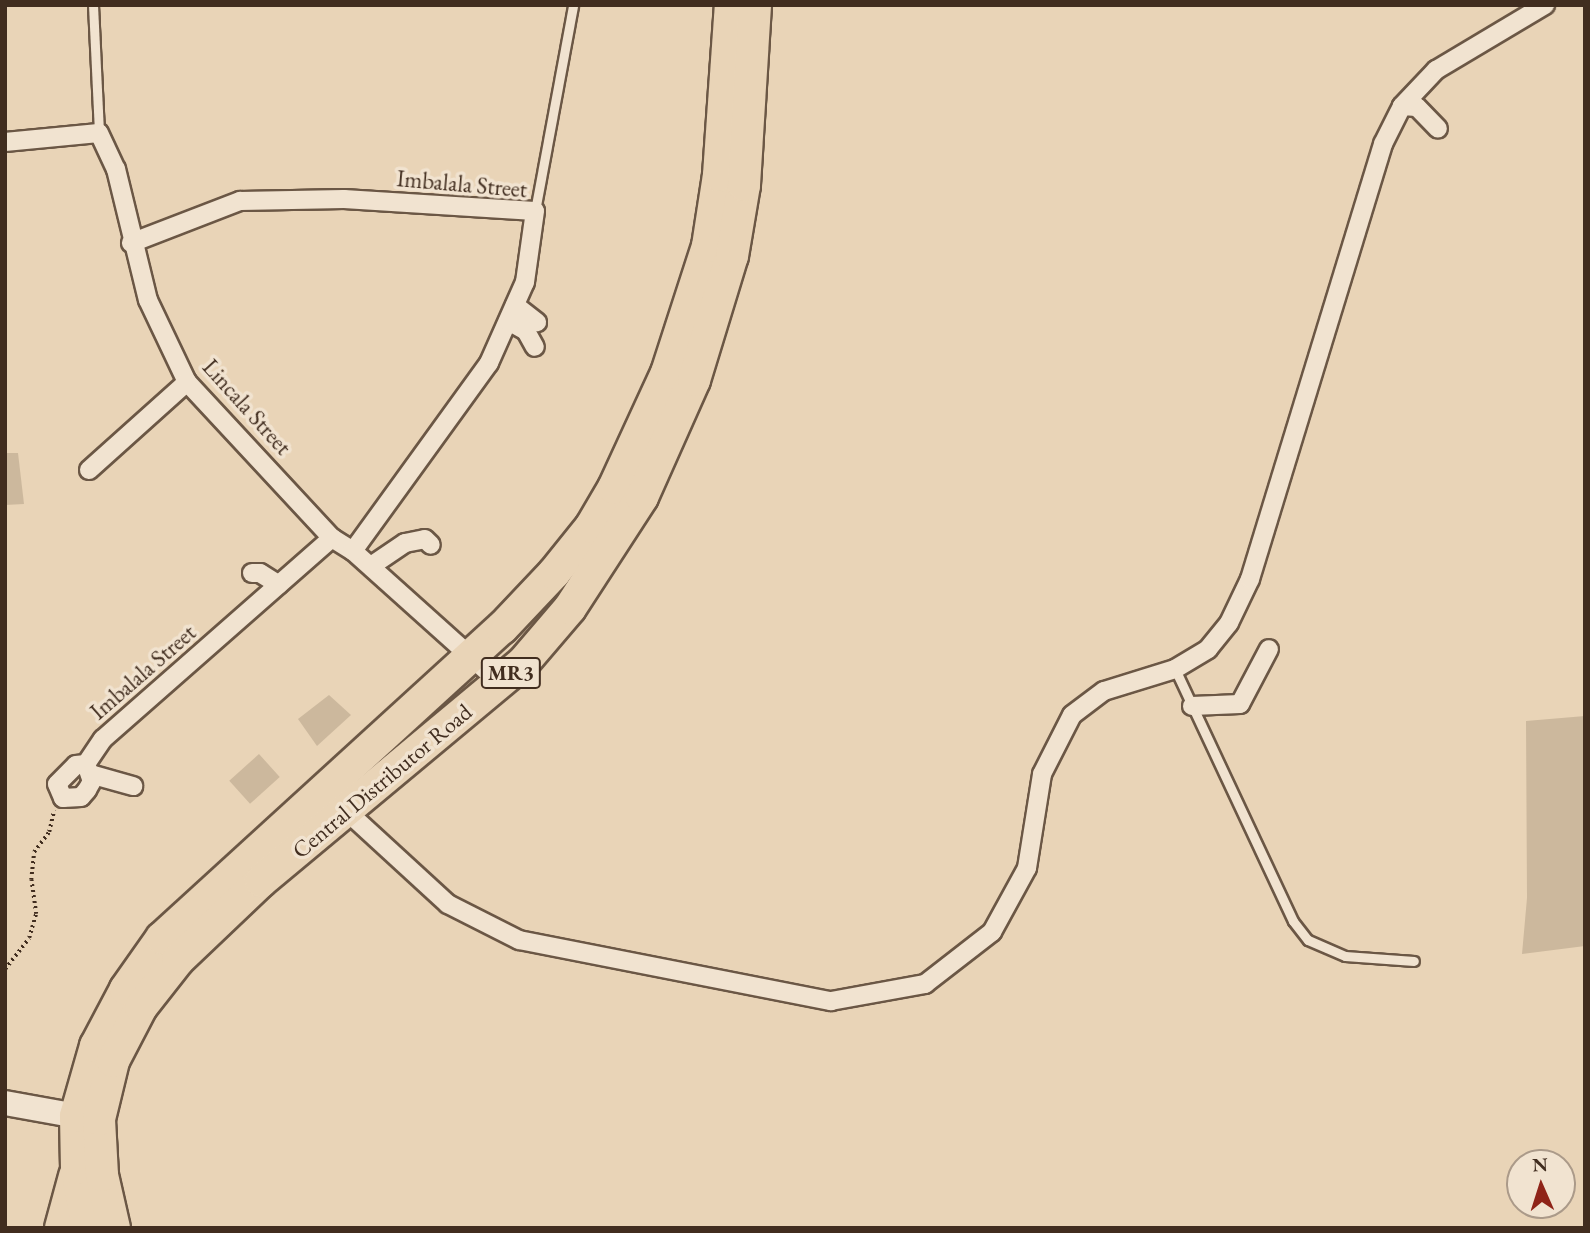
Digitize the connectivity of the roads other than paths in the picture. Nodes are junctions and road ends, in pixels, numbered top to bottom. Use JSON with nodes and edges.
{"nodes":[{"id":1,"x":93,"y":5,"type":"edge"},
{"id":2,"x":573,"y":5,"type":"edge"},
{"id":3,"x":731,"y":5,"type":"edge"},
{"id":4,"x":755,"y":5,"type":"edge"},
{"id":5,"x":1545,"y":5,"type":"edge"},
{"id":6,"x":1402,"y":106,"type":"junction"},
{"id":7,"x":1437,"y":129,"type":"dead end"},
{"id":8,"x":99,"y":133,"type":"junction"},
{"id":9,"x":5,"y":142,"type":"edge"},
{"id":10,"x":535,"y":211,"type":"junction"},
{"id":11,"x":131,"y":243,"type":"junction"},
{"id":12,"x":511,"y":313,"type":"junction"},
{"id":13,"x":537,"y":322,"type":"dead end"},
{"id":14,"x":535,"y":347,"type":"dead end"},
{"id":15,"x":187,"y":382,"type":"junction"},
{"id":16,"x":89,"y":470,"type":"dead end"},
{"id":17,"x":332,"y":538,"type":"junction"},
{"id":18,"x":431,"y":545,"type":"dead end"},
{"id":19,"x":353,"y":551,"type":"junction"},
{"id":20,"x":371,"y":566,"type":"junction"},
{"id":21,"x":252,"y":573,"type":"dead end"},
{"id":22,"x":279,"y":585,"type":"junction"},
{"id":23,"x":1269,"y":649,"type":"dead end"},
{"id":24,"x":472,"y":656,"type":"junction"},
{"id":25,"x":1175,"y":669,"type":"junction"},
{"id":26,"x":500,"y":683,"type":"junction"},
{"id":27,"x":1192,"y":706,"type":"junction"},
{"id":28,"x":88,"y":769,"type":"junction"},
{"id":29,"x":133,"y":786,"type":"dead end"},
{"id":30,"x":326,"y":787,"type":"junction"},
{"id":31,"x":346,"y":811,"type":"junction"},
{"id":32,"x":1414,"y":961,"type":"dead end"},
{"id":33,"x":5,"y":1103,"type":"edge"},
{"id":34,"x":88,"y":1118,"type":"junction"},
{"id":35,"x":77,"y":1168,"type":"junction"},
{"id":36,"x":61,"y":1228,"type":"edge"},
{"id":37,"x":88,"y":1228,"type":"edge"},
{"id":38,"x":114,"y":1228,"type":"edge"}],
"edges":[{"from":1,"to":8,"type":"lane"},
{"from":2,"to":10,"type":"lane"},
{"from":3,"to":24,"type":"highway","name":"Central Distributor Road","number":"MR3"},
{"from":4,"to":26,"type":"highway","name":"Central Distributor Road","number":"MR3"},
{"from":5,"to":6,"type":"street"},
{"from":6,"to":7,"type":"street"},
{"from":6,"to":25,"type":"street"},
{"from":8,"to":9,"type":"street"},
{"from":8,"to":11,"type":"street","name":"Lincala Street"},
{"from":10,"to":11,"type":"street","name":"Imbalala Street"},
{"from":10,"to":12,"type":"street","name":"Imbalala Street"},
{"from":11,"to":15,"type":"street","name":"Lincala Street"},
{"from":12,"to":13,"type":"street"},
{"from":12,"to":14,"type":"street"},
{"from":12,"to":19,"type":"street","name":"Imbalala Street"},
{"from":15,"to":16,"type":"street"},
{"from":15,"to":17,"type":"street","name":"Lincala Street"},
{"from":17,"to":19,"type":"street","name":"Lincala Street"},
{"from":17,"to":22,"type":"street","name":"Imbalala Street"},
{"from":18,"to":20,"type":"street"},
{"from":19,"to":20,"type":"street","name":"Lincala Street"},
{"from":20,"to":24,"type":"street","name":"Lincala Street"},
{"from":21,"to":22,"type":"street"},
{"from":22,"to":28,"type":"street","name":"Imbalala Street"},
{"from":23,"to":27,"type":"street"},
{"from":24,"to":26,"type":"street","name":"Lincala Street"},
{"from":24,"to":30,"type":"highway","name":"Central Distributor Road","number":"MR3"},
{"from":25,"to":27,"type":"lane"},
{"from":25,"to":31,"type":"street"},
{"from":26,"to":31,"type":"highway","name":"Central Distributor Road","number":"MR3"},
{"from":27,"to":32,"type":"lane"},
{"from":28,"to":28,"type":"street"},
{"from":28,"to":29,"type":"street"},
{"from":30,"to":31,"type":"street"},
{"from":30,"to":34,"type":"highway","name":"Central Distributor Road","number":"MR3"},
{"from":31,"to":34,"type":"highway","name":"Central Distributor Road","number":"MR3"},
{"from":33,"to":34,"type":"main road"},
{"from":34,"to":35,"type":"highway","name":"Central Distributor Road","number":"MR3"},
{"from":34,"to":38,"type":"highway","name":"Central Distributor Road","number":"MR3"},
{"from":35,"to":36,"type":"highway"},
{"from":35,"to":37,"type":"highway","name":"Central Distributor Road","number":"MR3"}]}
